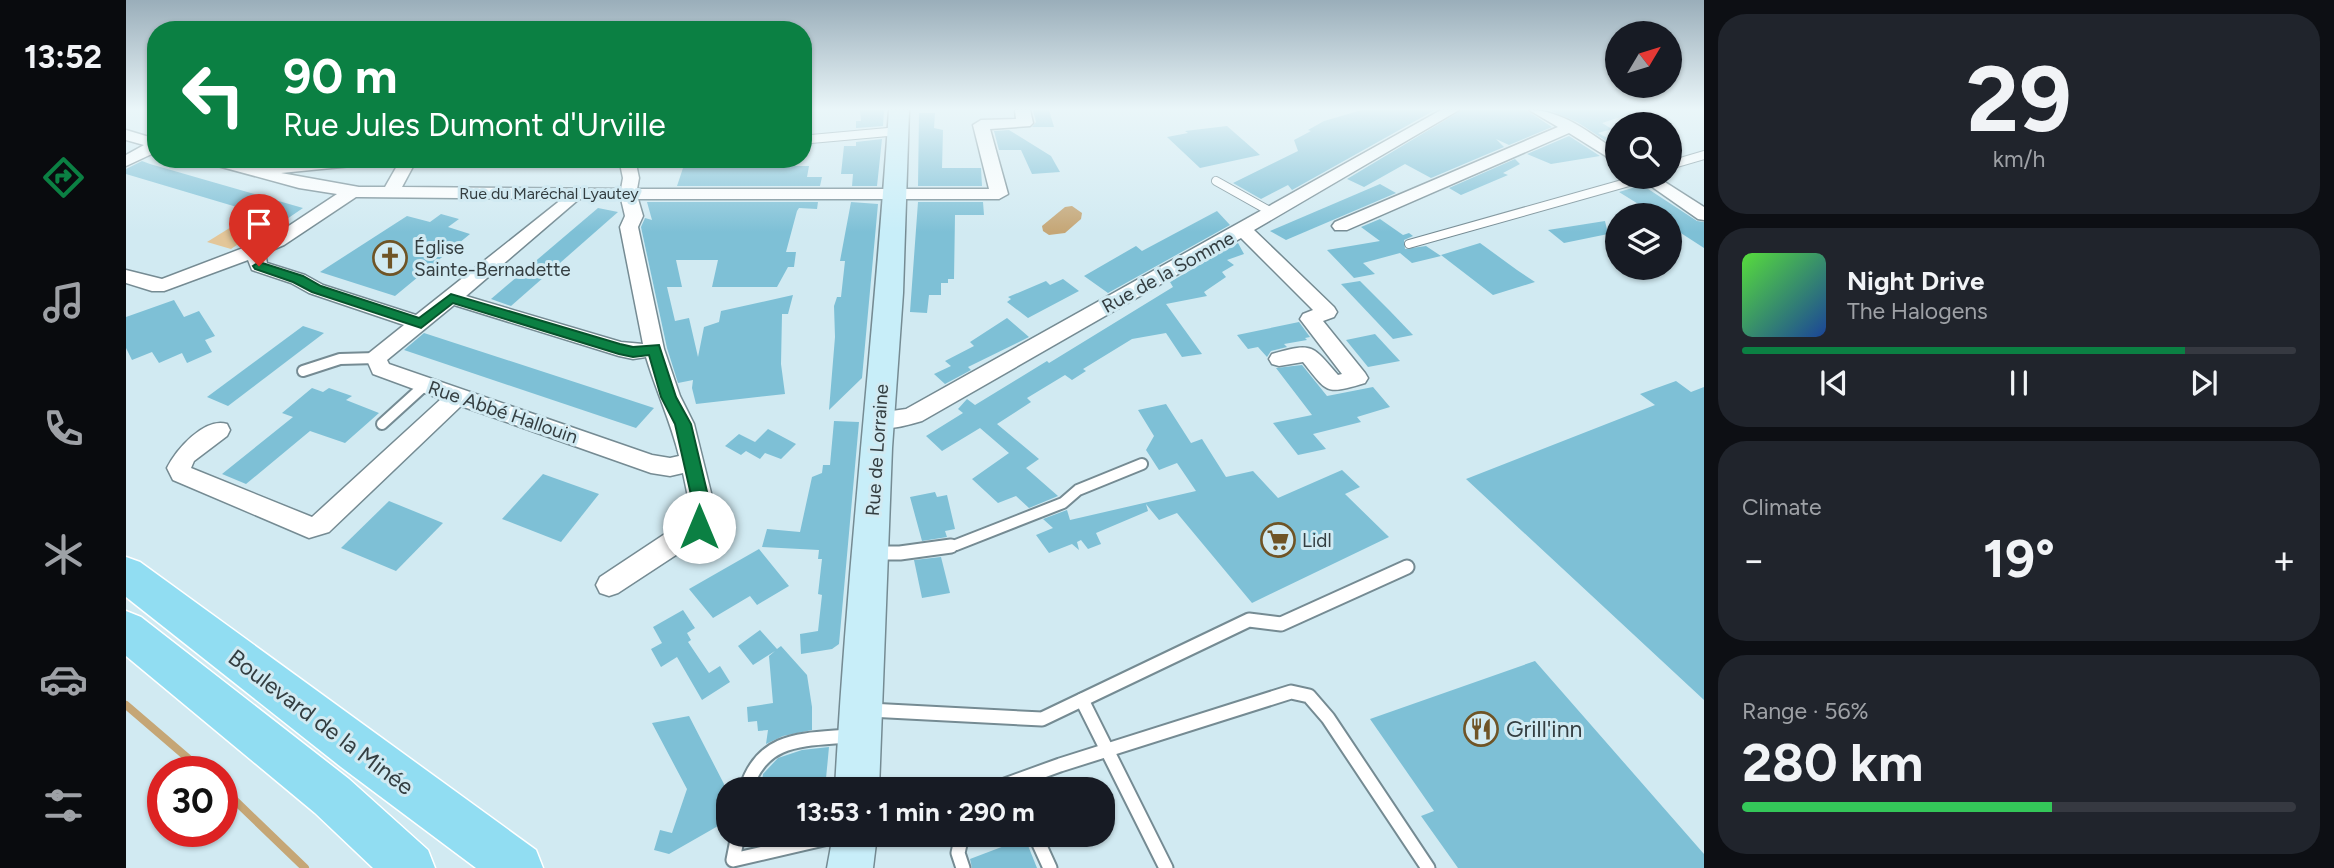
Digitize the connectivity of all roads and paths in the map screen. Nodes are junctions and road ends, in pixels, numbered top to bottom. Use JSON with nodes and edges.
{"nodes":[{"id":1,"x":146,"y":151,"type":"edge"},
{"id":2,"x":897,"y":151,"type":"edge"},
{"id":3,"x":988,"y":151,"type":"edge"},
{"id":4,"x":1382,"y":151,"type":"edge"},
{"id":5,"x":1516,"y":151,"type":"edge"},
{"id":6,"x":1704,"y":155,"type":"edge"},
{"id":7,"x":126,"y":161,"type":"edge"},
{"id":8,"x":1682,"y":161,"type":"edge"},
{"id":9,"x":240,"y":168,"type":"edge"},
{"id":10,"x":272,"y":168,"type":"edge"},
{"id":11,"x":404,"y":168,"type":"edge"},
{"id":12,"x":629,"y":168,"type":"edge"},
{"id":13,"x":257,"y":173,"type":"junction"},
{"id":14,"x":1216,"y":181,"type":"dead end"},
{"id":15,"x":1605,"y":189,"type":"edge"},
{"id":16,"x":1664,"y":189,"type":"edge"},
{"id":17,"x":351,"y":192,"type":"junction"},
{"id":18,"x":391,"y":192,"type":"junction"},
{"id":19,"x":576,"y":192,"type":"junction"},
{"id":20,"x":628,"y":194,"type":"junction"},
{"id":21,"x":894,"y":194,"type":"junction"},
{"id":22,"x":1273,"y":213,"type":"junction"},
{"id":23,"x":1704,"y":215,"type":"edge"},
{"id":24,"x":1341,"y":226,"type":"dead end"},
{"id":25,"x":1244,"y":230,"type":"junction"},
{"id":26,"x":1409,"y":244,"type":"dead end"},
{"id":27,"x":255,"y":251,"type":"junction"},
{"id":28,"x":126,"y":276,"type":"edge"},
{"id":29,"x":451,"y":298,"type":"junction"},
{"id":30,"x":421,"y":324,"type":"junction"},
{"id":31,"x":654,"y":349,"type":"junction"},
{"id":32,"x":376,"y":358,"type":"junction"},
{"id":33,"x":1279,"y":359,"type":"dead end"},
{"id":34,"x":303,"y":371,"type":"dead end"},
{"id":35,"x":425,"y":385,"type":"junction"},
{"id":36,"x":458,"y":396,"type":"junction"},
{"id":37,"x":879,"y":420,"type":"junction"},
{"id":38,"x":382,"y":424,"type":"dead end"},
{"id":39,"x":219,"y":429,"type":"dead end"},
{"id":40,"x":692,"y":462,"type":"junction"},
{"id":41,"x":1142,"y":464,"type":"dead end"},
{"id":42,"x":870,"y":552,"type":"junction"},
{"id":43,"x":1408,"y":568,"type":"dead end"},
{"id":44,"x":126,"y":574,"type":"edge"},
{"id":45,"x":609,"y":585,"type":"dead end"},
{"id":46,"x":126,"y":630,"type":"edge"},
{"id":47,"x":1082,"y":700,"type":"junction"},
{"id":48,"x":861,"y":722,"type":"junction"},
{"id":49,"x":1106,"y":750,"type":"junction"},
{"id":50,"x":748,"y":777,"type":"edge"},
{"id":51,"x":858,"y":777,"type":"edge"},
{"id":52,"x":1028,"y":777,"type":"edge"},
{"id":53,"x":736,"y":847,"type":"edge"},
{"id":54,"x":789,"y":847,"type":"edge"},
{"id":55,"x":853,"y":847,"type":"edge"},
{"id":56,"x":959,"y":847,"type":"edge"},
{"id":57,"x":1040,"y":847,"type":"edge"},
{"id":58,"x":410,"y":868,"type":"edge"},
{"id":59,"x":518,"y":868,"type":"edge"},
{"id":60,"x":850,"y":868,"type":"edge"},
{"id":61,"x":962,"y":868,"type":"edge"},
{"id":62,"x":1050,"y":868,"type":"edge"},
{"id":63,"x":1166,"y":868,"type":"edge"},
{"id":64,"x":1428,"y":868,"type":"edge"}],
"edges":[{"from":1,"to":7,"type":"street"},
{"from":2,"to":21,"type":"main road","name":"Rue de Lorraine"},
{"from":3,"to":21,"type":"street","name":"Rue du Maréchal Lyautey"},
{"from":4,"to":22,"type":"street","name":"Rue de la Somme"},
{"from":5,"to":24,"type":"street"},
{"from":6,"to":8,"type":"lane"},
{"from":9,"to":13,"type":"street","name":"Rue du Maréchal Lyautey"},
{"from":10,"to":13,"type":"street"},
{"from":11,"to":18,"type":"street"},
{"from":12,"to":20,"type":"street"},
{"from":13,"to":17,"type":"street","name":"Rue du Maréchal Lyautey"},
{"from":14,"to":22,"type":"lane"},
{"from":15,"to":26,"type":"lane"},
{"from":16,"to":23,"type":"street"},
{"from":17,"to":18,"type":"street","name":"Rue du Maréchal Lyautey"},
{"from":17,"to":27,"type":"street"},
{"from":18,"to":19,"type":"street","name":"Rue du Maréchal Lyautey"},
{"from":19,"to":20,"type":"street","name":"Rue du Maréchal Lyautey"},
{"from":19,"to":29,"type":"street"},
{"from":20,"to":21,"type":"street","name":"Rue du Maréchal Lyautey"},
{"from":20,"to":31,"type":"street"},
{"from":21,"to":37,"type":"main road","name":"Rue de Lorraine"},
{"from":22,"to":25,"type":"street","name":"Rue de la Somme"},
{"from":25,"to":33,"type":"street"},
{"from":25,"to":37,"type":"street","name":"Rue de la Somme"},
{"from":27,"to":28,"type":"street"},
{"from":27,"to":30,"type":"street"},
{"from":29,"to":30,"type":"street"},
{"from":29,"to":31,"type":"street"},
{"from":30,"to":32,"type":"street"},
{"from":31,"to":40,"type":"street"},
{"from":32,"to":34,"type":"lane"},
{"from":32,"to":35,"type":"street","name":"Rue Abbé Hallouin"},
{"from":35,"to":36,"type":"street","name":"Rue Abbé Hallouin"},
{"from":35,"to":38,"type":"lane"},
{"from":36,"to":39,"type":"street"},
{"from":36,"to":40,"type":"street","name":"Rue Abbé Hallouin"},
{"from":37,"to":42,"type":"main road","name":"Rue de Lorraine"},
{"from":40,"to":45,"type":"street"},
{"from":41,"to":42,"type":"lane"},
{"from":42,"to":48,"type":"main road","name":"Rue de Lorraine"},
{"from":43,"to":47,"type":"lane"},
{"from":44,"to":59,"type":"main road","name":"Boulevard de la Minée"},
{"from":46,"to":58,"type":"main road"},
{"from":47,"to":48,"type":"lane"},
{"from":47,"to":49,"type":"lane"},
{"from":48,"to":50,"type":"lane"},
{"from":48,"to":51,"type":"main road","name":"Rue de Lorraine"},
{"from":49,"to":52,"type":"lane"},
{"from":49,"to":63,"type":"lane"},
{"from":49,"to":64,"type":"lane"},
{"from":53,"to":54,"type":"lane"},
{"from":55,"to":60,"type":"main road"},
{"from":56,"to":61,"type":"lane"},
{"from":57,"to":62,"type":"lane"}]}
